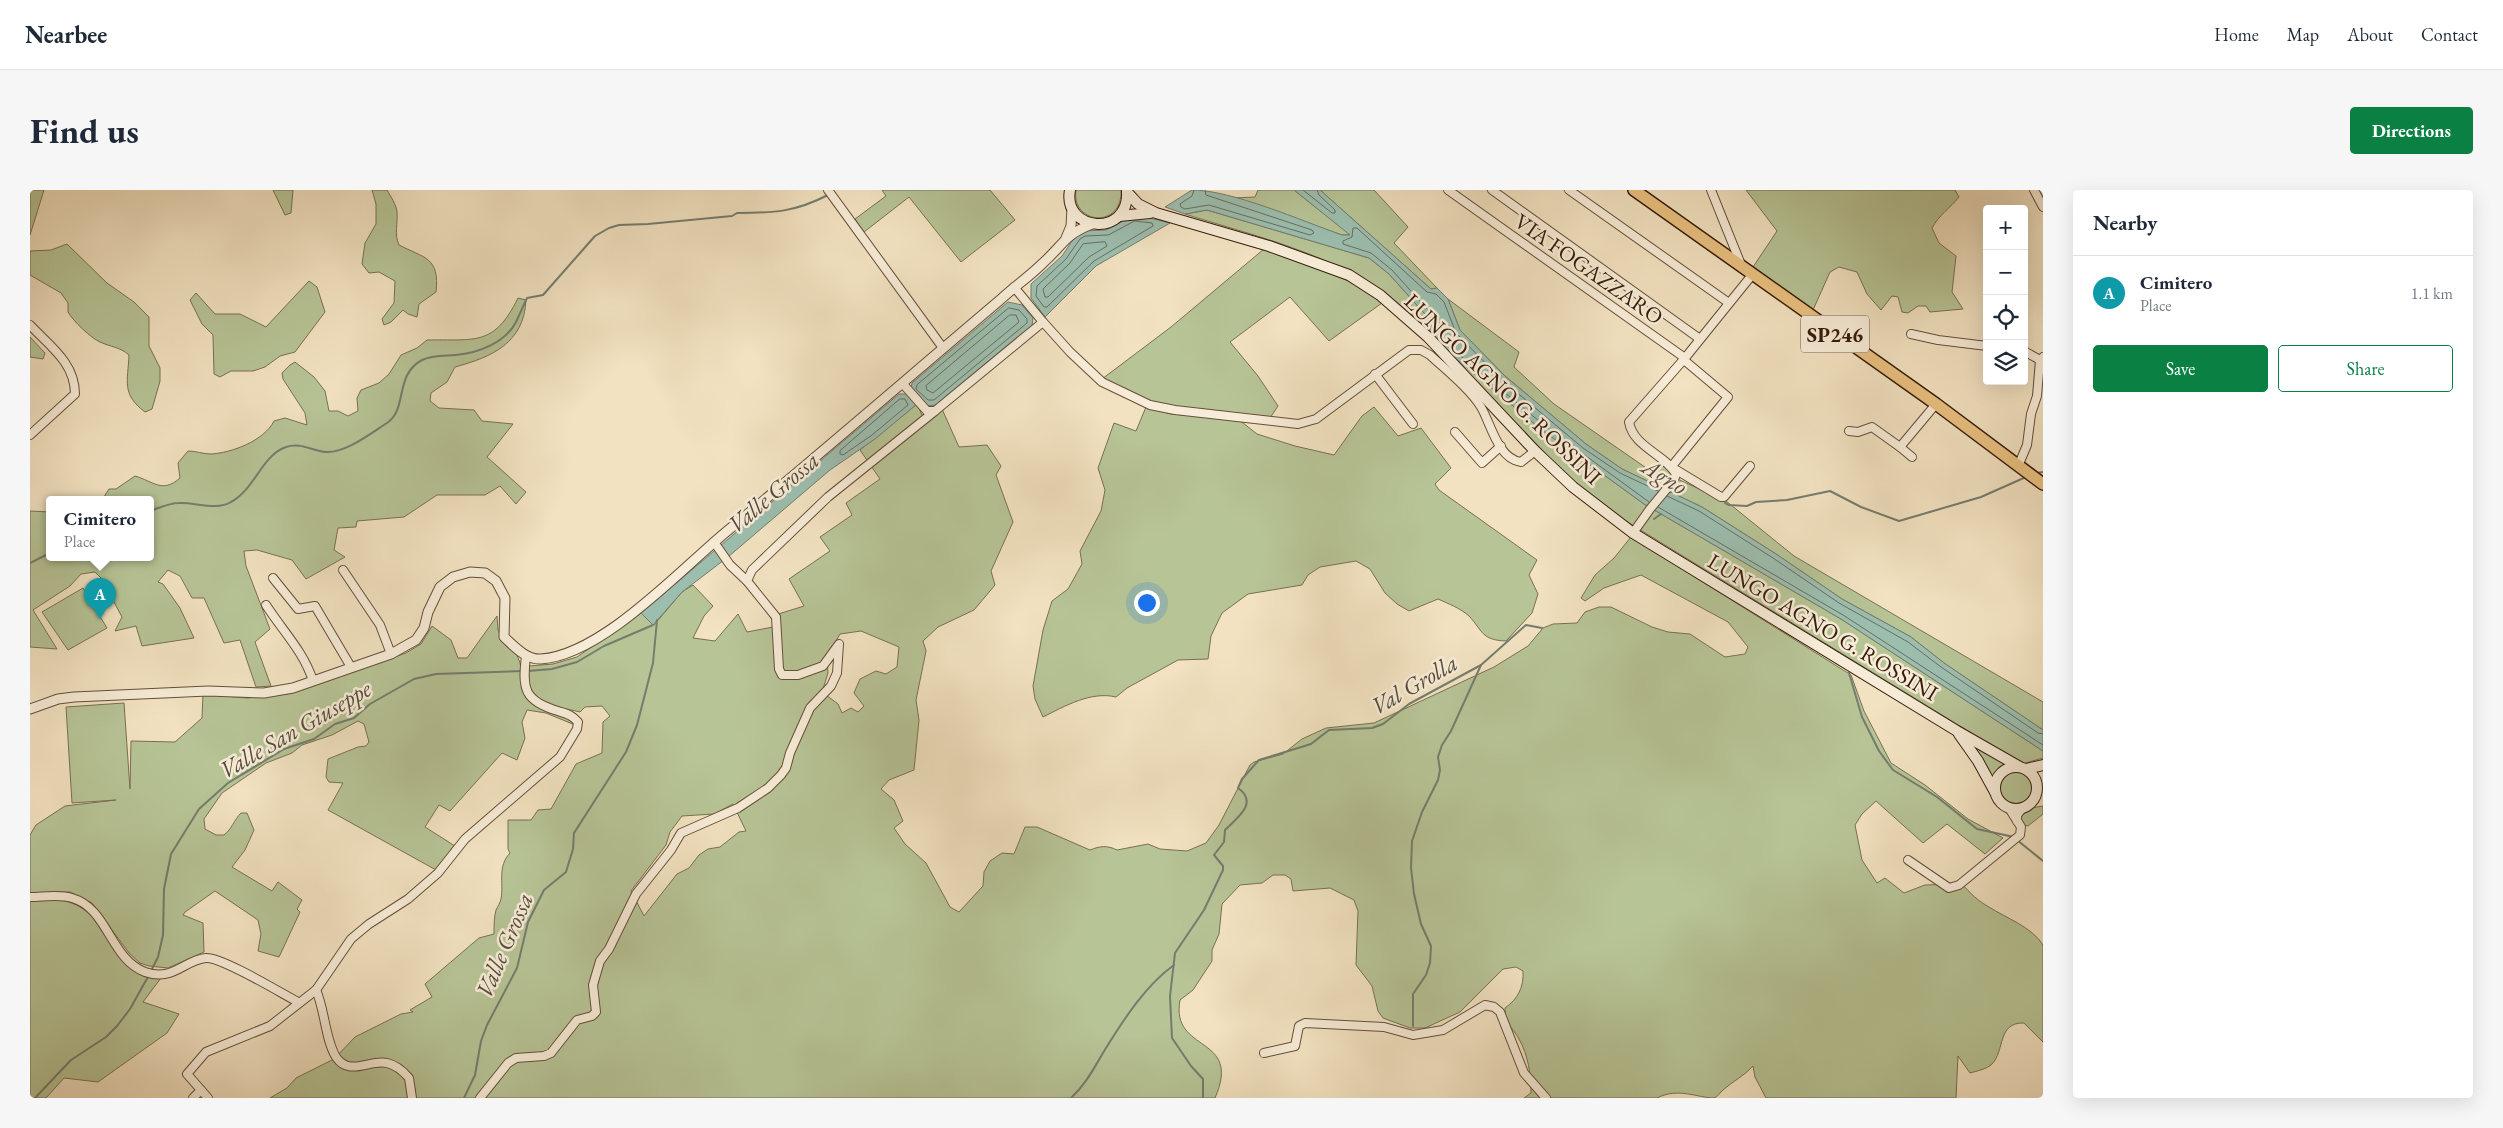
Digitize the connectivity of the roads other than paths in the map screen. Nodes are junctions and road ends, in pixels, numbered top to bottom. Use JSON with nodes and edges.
{"nodes":[{"id":1,"x":828,"y":190,"type":"edge"},
{"id":2,"x":1070,"y":190,"type":"edge"},
{"id":3,"x":1448,"y":190,"type":"edge"},
{"id":4,"x":1492,"y":190,"type":"edge"},
{"id":5,"x":1570,"y":190,"type":"edge"},
{"id":6,"x":1634,"y":190,"type":"edge"},
{"id":7,"x":1711,"y":190,"type":"edge"},
{"id":8,"x":2034,"y":190,"type":"edge"},
{"id":9,"x":1127,"y":191,"type":"edge"},
{"id":10,"x":2043,"y":207,"type":"edge"},
{"id":11,"x":1072,"y":208,"type":"junction"},
{"id":12,"x":1156,"y":214,"type":"junction"},
{"id":13,"x":1119,"y":216,"type":"junction"},
{"id":14,"x":1092,"y":224,"type":"junction"},
{"id":15,"x":1066,"y":238,"type":"junction"},
{"id":16,"x":1747,"y":272,"type":"junction"},
{"id":17,"x":1014,"y":288,"type":"junction"},
{"id":18,"x":1729,"y":303,"type":"junction"},
{"id":19,"x":1043,"y":322,"type":"junction"},
{"id":20,"x":30,"y":325,"type":"edge"},
{"id":21,"x":1911,"y":334,"type":"dead end"},
{"id":22,"x":1700,"y":339,"type":"junction"},
{"id":23,"x":1983,"y":346,"type":"edge"},
{"id":24,"x":943,"y":348,"type":"junction"},
{"id":25,"x":2028,"y":353,"type":"edge"},
{"id":26,"x":2041,"y":358,"type":"edge"},
{"id":27,"x":1685,"y":359,"type":"junction"},
{"id":28,"x":1375,"y":374,"type":"junction"},
{"id":29,"x":902,"y":383,"type":"junction"},
{"id":30,"x":1936,"y":404,"type":"junction"},
{"id":31,"x":934,"y":411,"type":"junction"},
{"id":32,"x":1413,"y":424,"type":"dead end"},
{"id":33,"x":1849,"y":431,"type":"dead end"},
{"id":34,"x":1455,"y":432,"type":"dead end"},
{"id":35,"x":30,"y":435,"type":"edge"},
{"id":36,"x":1501,"y":446,"type":"junction"},
{"id":37,"x":1900,"y":447,"type":"junction"},
{"id":38,"x":1535,"y":451,"type":"junction"},
{"id":39,"x":1912,"y":457,"type":"dead end"},
{"id":40,"x":2019,"y":464,"type":"junction"},
{"id":41,"x":1750,"y":466,"type":"dead end"},
{"id":42,"x":1672,"y":467,"type":"junction"},
{"id":43,"x":2039,"y":481,"type":"edge"},
{"id":44,"x":2043,"y":491,"type":"edge"},
{"id":45,"x":1633,"y":534,"type":"junction"},
{"id":46,"x":714,"y":542,"type":"junction"},
{"id":47,"x":343,"y":570,"type":"dead end"},
{"id":48,"x":273,"y":578,"type":"dead end"},
{"id":49,"x":746,"y":582,"type":"junction"},
{"id":50,"x":266,"y":605,"type":"dead end"},
{"id":51,"x":391,"y":654,"type":"junction"},
{"id":52,"x":526,"y":656,"type":"junction"},
{"id":53,"x":351,"y":667,"type":"junction"},
{"id":54,"x":313,"y":681,"type":"junction"},
{"id":55,"x":30,"y":709,"type":"edge"},
{"id":56,"x":1957,"y":731,"type":"junction"},
{"id":57,"x":2041,"y":767,"type":"edge"},
{"id":58,"x":2022,"y":768,"type":"junction"},
{"id":59,"x":2039,"y":786,"type":"edge"},
{"id":60,"x":1995,"y":792,"type":"junction"},
{"id":61,"x":2043,"y":802,"type":"edge"},
{"id":62,"x":2032,"y":803,"type":"junction"},
{"id":63,"x":2009,"y":808,"type":"junction"},
{"id":64,"x":2022,"y":809,"type":"junction"},
{"id":65,"x":2017,"y":821,"type":"junction"},
{"id":66,"x":1908,"y":860,"type":"dead end"},
{"id":67,"x":30,"y":897,"type":"edge"},
{"id":68,"x":316,"y":990,"type":"junction"},
{"id":69,"x":298,"y":1002,"type":"junction"},
{"id":70,"x":1264,"y":1053,"type":"dead end"},
{"id":71,"x":201,"y":1090,"type":"junction"},
{"id":72,"x":193,"y":1098,"type":"edge"},
{"id":73,"x":208,"y":1098,"type":"edge"},
{"id":74,"x":412,"y":1098,"type":"edge"},
{"id":75,"x":480,"y":1098,"type":"edge"},
{"id":76,"x":1546,"y":1098,"type":"edge"}],
"edges":[{"from":1,"to":24,"type":"street"},
{"from":2,"to":11,"type":"main road"},
{"from":3,"to":27,"type":"street","name":"VIA FOGAZZARO"},
{"from":4,"to":22,"type":"street","name":"VIA FOGAZZARO"},
{"from":5,"to":18,"type":"street"},
{"from":6,"to":16,"type":"main road","number":"SP246"},
{"from":7,"to":16,"type":"street"},
{"from":8,"to":10,"type":"street"},
{"from":9,"to":12,"type":"main road"},
{"from":9,"to":13,"type":"main road"},
{"from":11,"to":14,"type":"main road"},
{"from":11,"to":15,"type":"street"},
{"from":12,"to":13,"type":"main road"},
{"from":12,"to":38,"type":"main road","name":"LUNGO AGNO G. ROSSINI"},
{"from":13,"to":14,"type":"main road"},
{"from":14,"to":15,"type":"street"},
{"from":15,"to":17,"type":"street"},
{"from":16,"to":18,"type":"street"},
{"from":16,"to":30,"type":"main road","number":"SP246"},
{"from":17,"to":19,"type":"street"},
{"from":17,"to":24,"type":"street"},
{"from":18,"to":22,"type":"street"},
{"from":19,"to":28,"type":"street"},
{"from":19,"to":31,"type":"street"},
{"from":20,"to":35,"type":"street"},
{"from":21,"to":23,"type":"street"},
{"from":22,"to":27,"type":"street"},
{"from":24,"to":29,"type":"street"},
{"from":25,"to":26,"type":"street"},
{"from":26,"to":40,"type":"street"},
{"from":27,"to":42,"type":"street","name":"VIA FOGAZZARO"},
{"from":27,"to":42,"type":"street"},
{"from":28,"to":32,"type":"street"},
{"from":28,"to":36,"type":"street"},
{"from":29,"to":31,"type":"street"},
{"from":29,"to":46,"type":"street"},
{"from":30,"to":37,"type":"street"},
{"from":30,"to":40,"type":"main road","number":"SP246"},
{"from":31,"to":49,"type":"street"},
{"from":33,"to":37,"type":"street"},
{"from":34,"to":36,"type":"street"},
{"from":36,"to":38,"type":"street"},
{"from":37,"to":39,"type":"street"},
{"from":38,"to":45,"type":"main road","name":"LUNGO AGNO G. ROSSINI"},
{"from":40,"to":43,"type":"main road","number":"SP246"},
{"from":41,"to":42,"type":"street"},
{"from":42,"to":45,"type":"street"},
{"from":43,"to":44,"type":"main road","number":"SP246"},
{"from":45,"to":56,"type":"main road","name":"LUNGO AGNO G. ROSSINI"},
{"from":46,"to":49,"type":"street"},
{"from":46,"to":52,"type":"street"},
{"from":47,"to":51,"type":"street"},
{"from":48,"to":53,"type":"street"},
{"from":49,"to":75,"type":"street"},
{"from":50,"to":54,"type":"street"},
{"from":51,"to":52,"type":"street"},
{"from":51,"to":53,"type":"street"},
{"from":52,"to":68,"type":"street"},
{"from":53,"to":54,"type":"street"},
{"from":54,"to":55,"type":"street"},
{"from":56,"to":58,"type":"main road","name":"LUNGO AGNO G. ROSSINI"},
{"from":56,"to":60,"type":"main road","name":"LUNGO AGNO G. ROSSINI"},
{"from":57,"to":58,"type":"main road"},
{"from":57,"to":59,"type":"main road"},
{"from":58,"to":59,"type":"main road","name":"LUNGO AGNO G. ROSSINI"},
{"from":58,"to":60,"type":"main road"},
{"from":59,"to":62,"type":"main road"},
{"from":60,"to":63,"type":"main road","name":"LUNGO AGNO G. ROSSINI"},
{"from":61,"to":62,"type":"main road"},
{"from":62,"to":64,"type":"main road"},
{"from":63,"to":64,"type":"main road"},
{"from":63,"to":65,"type":"street"},
{"from":64,"to":65,"type":"street"},
{"from":65,"to":66,"type":"street"},
{"from":67,"to":69,"type":"street"},
{"from":68,"to":69,"type":"street"},
{"from":68,"to":74,"type":"street"},
{"from":69,"to":71,"type":"street"},
{"from":70,"to":76,"type":"street"},
{"from":71,"to":72,"type":"street"},
{"from":71,"to":73,"type":"street"}]}
